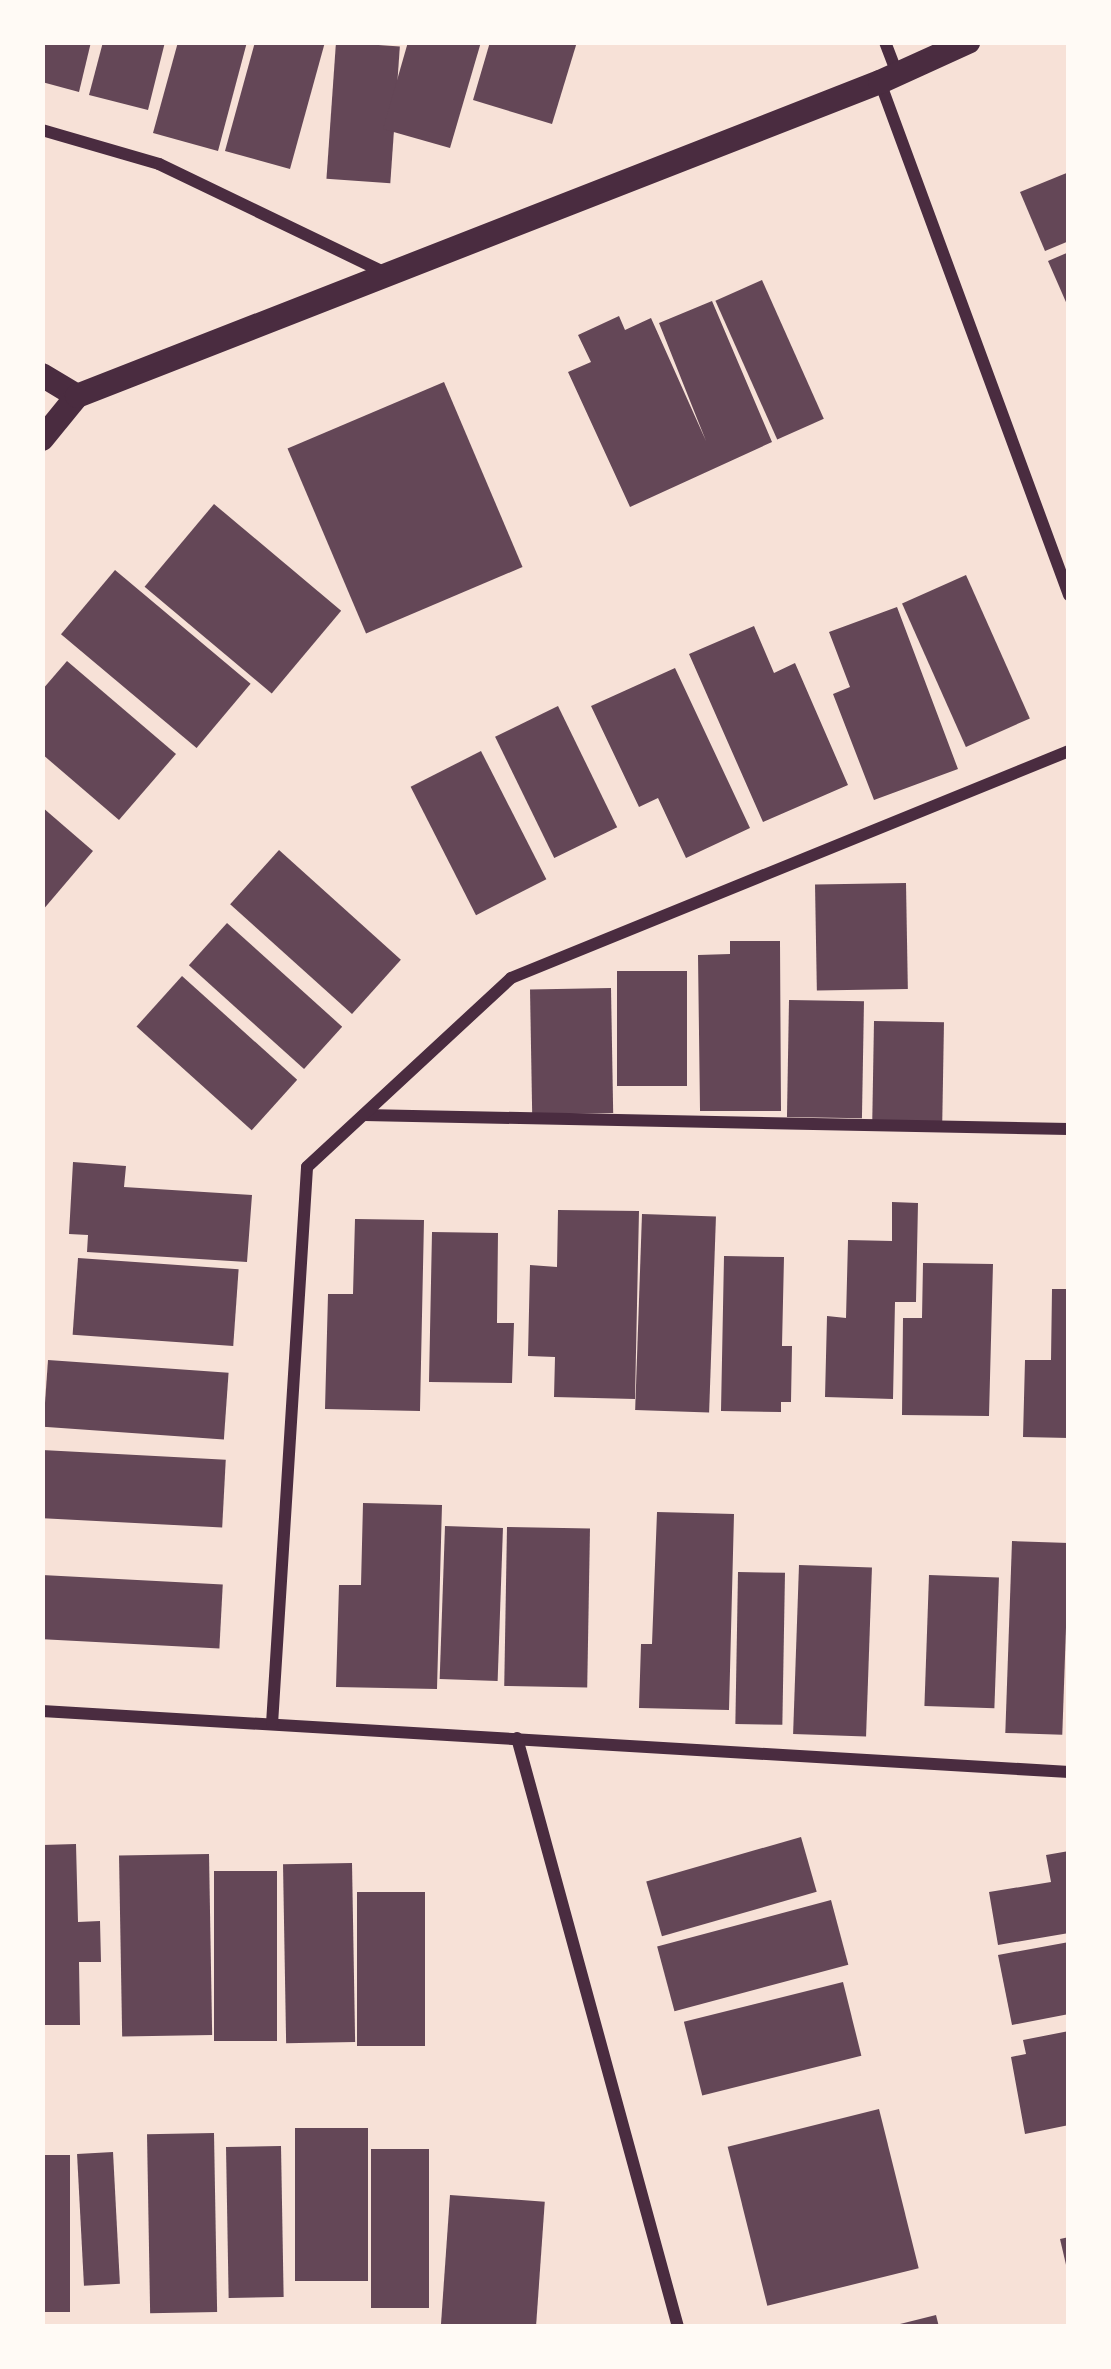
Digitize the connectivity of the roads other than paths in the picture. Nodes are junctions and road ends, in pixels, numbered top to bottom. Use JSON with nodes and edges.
{"nodes":[{"id":1,"x":885,"y":42,"type":"edge"},
{"id":2,"x":968,"y":42,"type":"edge"},
{"id":3,"x":888,"y":79,"type":"junction"},
{"id":4,"x":42,"y":130,"type":"edge"},
{"id":5,"x":388,"y":274,"type":"junction"},
{"id":6,"x":42,"y":375,"type":"edge"},
{"id":7,"x":77,"y":396,"type":"junction"},
{"id":8,"x":42,"y":439,"type":"edge"},
{"id":9,"x":1069,"y":595,"type":"edge"},
{"id":10,"x":1069,"y":751,"type":"edge"},
{"id":11,"x":363,"y":1115,"type":"junction"},
{"id":12,"x":1069,"y":1129,"type":"edge"},
{"id":13,"x":42,"y":1711,"type":"edge"},
{"id":14,"x":272,"y":1724,"type":"junction"},
{"id":15,"x":518,"y":1738,"type":"junction"},
{"id":16,"x":1069,"y":1772,"type":"edge"},
{"id":17,"x":678,"y":2327,"type":"edge"}],
"edges":[{"from":1,"to":3,"type":"street"},
{"from":2,"to":3,"type":"main road"},
{"from":3,"to":5,"type":"main road"},
{"from":3,"to":9,"type":"street"},
{"from":4,"to":5,"type":"street"},
{"from":5,"to":7,"type":"main road"},
{"from":6,"to":7,"type":"main road"},
{"from":7,"to":8,"type":"main road"},
{"from":10,"to":11,"type":"street"},
{"from":11,"to":12,"type":"street"},
{"from":11,"to":14,"type":"street"},
{"from":13,"to":14,"type":"street"},
{"from":14,"to":15,"type":"street"},
{"from":15,"to":16,"type":"street"},
{"from":15,"to":17,"type":"street"}]}
